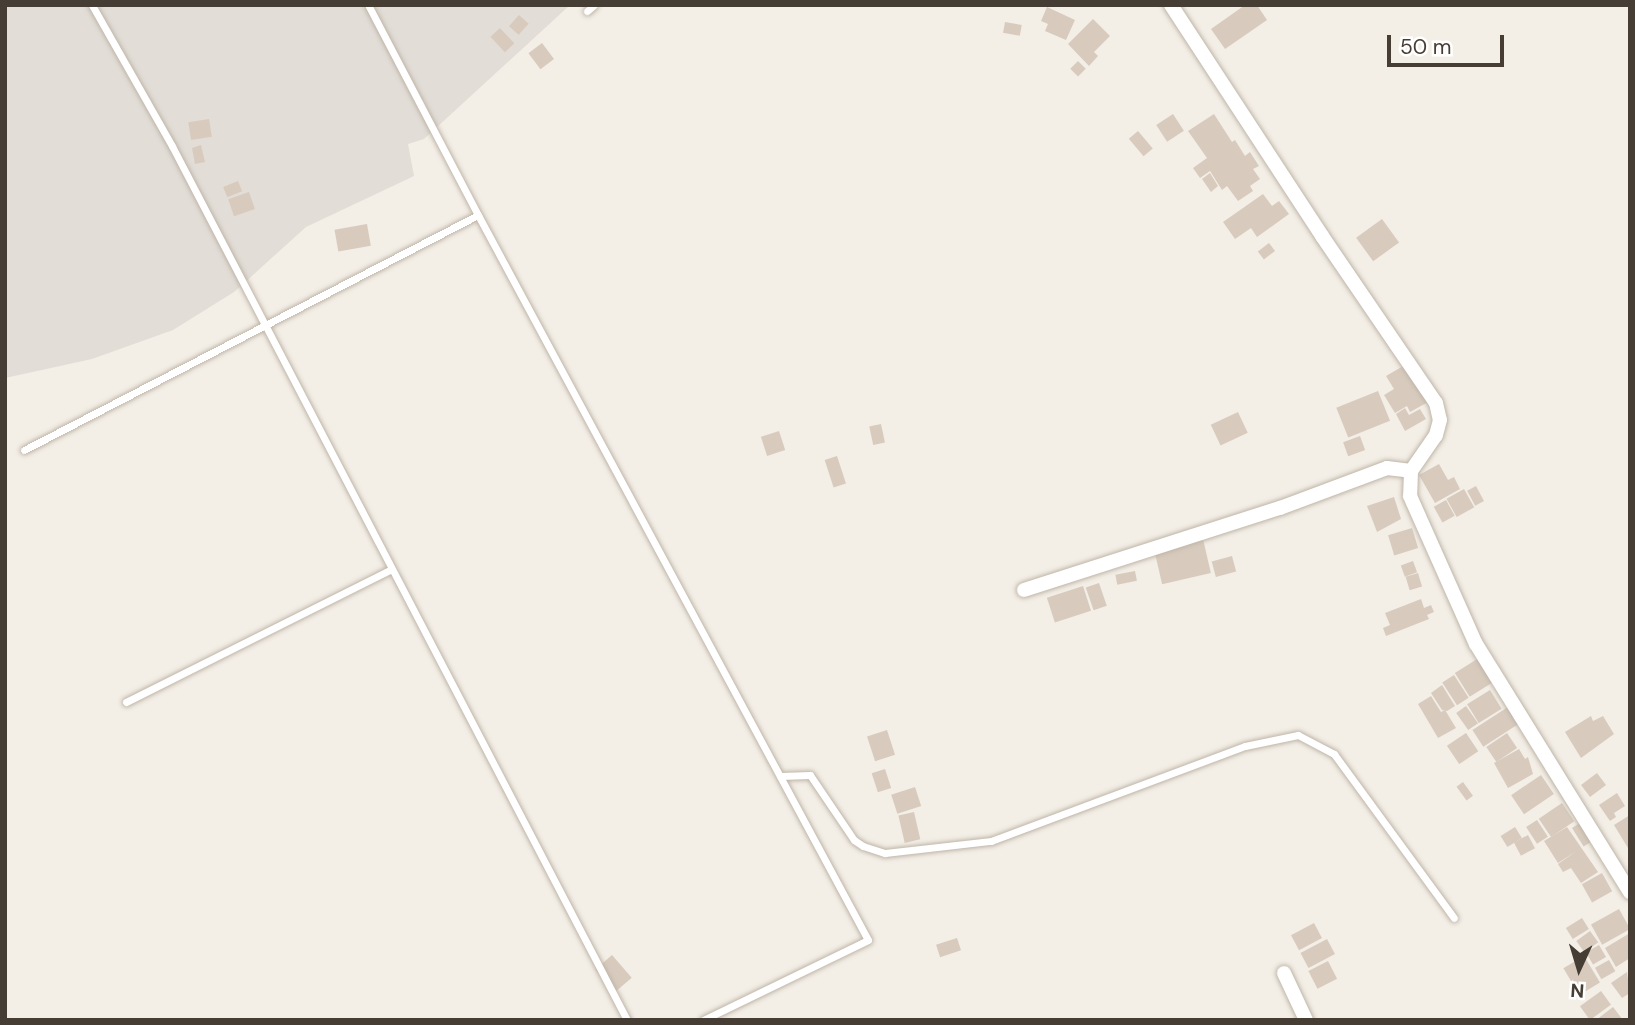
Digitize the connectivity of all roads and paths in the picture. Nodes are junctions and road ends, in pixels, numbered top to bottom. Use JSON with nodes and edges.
{"nodes":[{"id":1,"x":92,"y":5,"type":"edge"},
{"id":2,"x":368,"y":5,"type":"edge"},
{"id":3,"x":594,"y":5,"type":"edge"},
{"id":4,"x":1171,"y":5,"type":"edge"},
{"id":5,"x":587,"y":11,"type":"dead end"},
{"id":6,"x":478,"y":215,"type":"junction"},
{"id":7,"x":264,"y":324,"type":"junction"},
{"id":8,"x":24,"y":450,"type":"dead end"},
{"id":9,"x":1411,"y":471,"type":"junction"},
{"id":10,"x":392,"y":569,"type":"junction"},
{"id":11,"x":1024,"y":590,"type":"dead end"},
{"id":12,"x":126,"y":702,"type":"dead end"},
{"id":13,"x":780,"y":776,"type":"junction"},
{"id":14,"x":1630,"y":892,"type":"edge"},
{"id":15,"x":1454,"y":918,"type":"dead end"},
{"id":16,"x":1284,"y":973,"type":"dead end"},
{"id":17,"x":627,"y":1020,"type":"edge"},
{"id":18,"x":703,"y":1020,"type":"edge"},
{"id":19,"x":1306,"y":1020,"type":"edge"}],
"edges":[{"from":1,"to":7,"type":"lane"},
{"from":2,"to":6,"type":"lane"},
{"from":3,"to":5,"type":"lane"},
{"from":4,"to":9,"type":"street"},
{"from":6,"to":7,"type":"lane"},
{"from":6,"to":13,"type":"lane"},
{"from":7,"to":8,"type":"lane"},
{"from":7,"to":10,"type":"lane"},
{"from":9,"to":11,"type":"street"},
{"from":9,"to":14,"type":"street"},
{"from":10,"to":12,"type":"lane"},
{"from":10,"to":17,"type":"lane"},
{"from":13,"to":15,"type":"lane"},
{"from":13,"to":18,"type":"lane"},
{"from":16,"to":19,"type":"street"}]}
